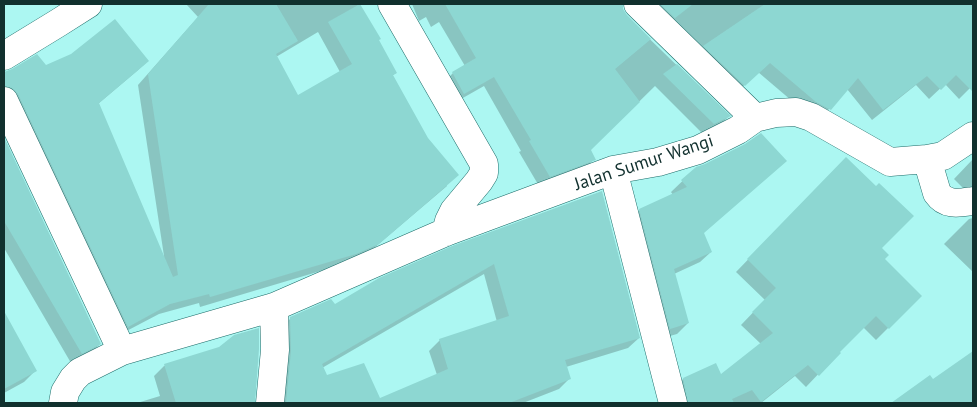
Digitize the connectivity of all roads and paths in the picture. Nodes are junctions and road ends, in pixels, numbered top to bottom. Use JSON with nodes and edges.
{"nodes":[{"id":1,"x":392,"y":4,"type":"edge"},
{"id":2,"x":638,"y":4,"type":"edge"},
{"id":3,"x":84,"y":5,"type":"edge"},
{"id":4,"x":4,"y":56,"type":"edge"},
{"id":5,"x":4,"y":101,"type":"edge"},
{"id":6,"x":755,"y":118,"type":"junction"},
{"id":7,"x":973,"y":136,"type":"edge"},
{"id":8,"x":927,"y":159,"type":"junction"},
{"id":9,"x":613,"y":170,"type":"junction"},
{"id":10,"x":973,"y":202,"type":"edge"},
{"id":11,"x":446,"y":232,"type":"junction"},
{"id":12,"x":274,"y":307,"type":"junction"},
{"id":13,"x":122,"y":351,"type":"junction"},
{"id":14,"x":64,"y":403,"type":"edge"},
{"id":15,"x":270,"y":403,"type":"edge"},
{"id":16,"x":674,"y":403,"type":"edge"}],
"edges":[{"from":1,"to":11,"type":"street"},
{"from":2,"to":6,"type":"street"},
{"from":3,"to":4,"type":"street"},
{"from":5,"to":13,"type":"street"},
{"from":6,"to":8,"type":"street","name":"Jalan Sumur Wangi"},
{"from":6,"to":9,"type":"street","name":"Jalan Sumur Wangi"},
{"from":7,"to":8,"type":"street","name":"Jalan Sumur Wangi"},
{"from":8,"to":10,"type":"street"},
{"from":9,"to":11,"type":"street","name":"Jalan Sumur Wangi"},
{"from":9,"to":16,"type":"street"},
{"from":11,"to":12,"type":"street","name":"Jalan Sumur Wangi"},
{"from":12,"to":13,"type":"street","name":"Jalan Sumur Wangi"},
{"from":12,"to":15,"type":"street"},
{"from":13,"to":14,"type":"street","name":"Jalan Sumur Wangi"}]}
